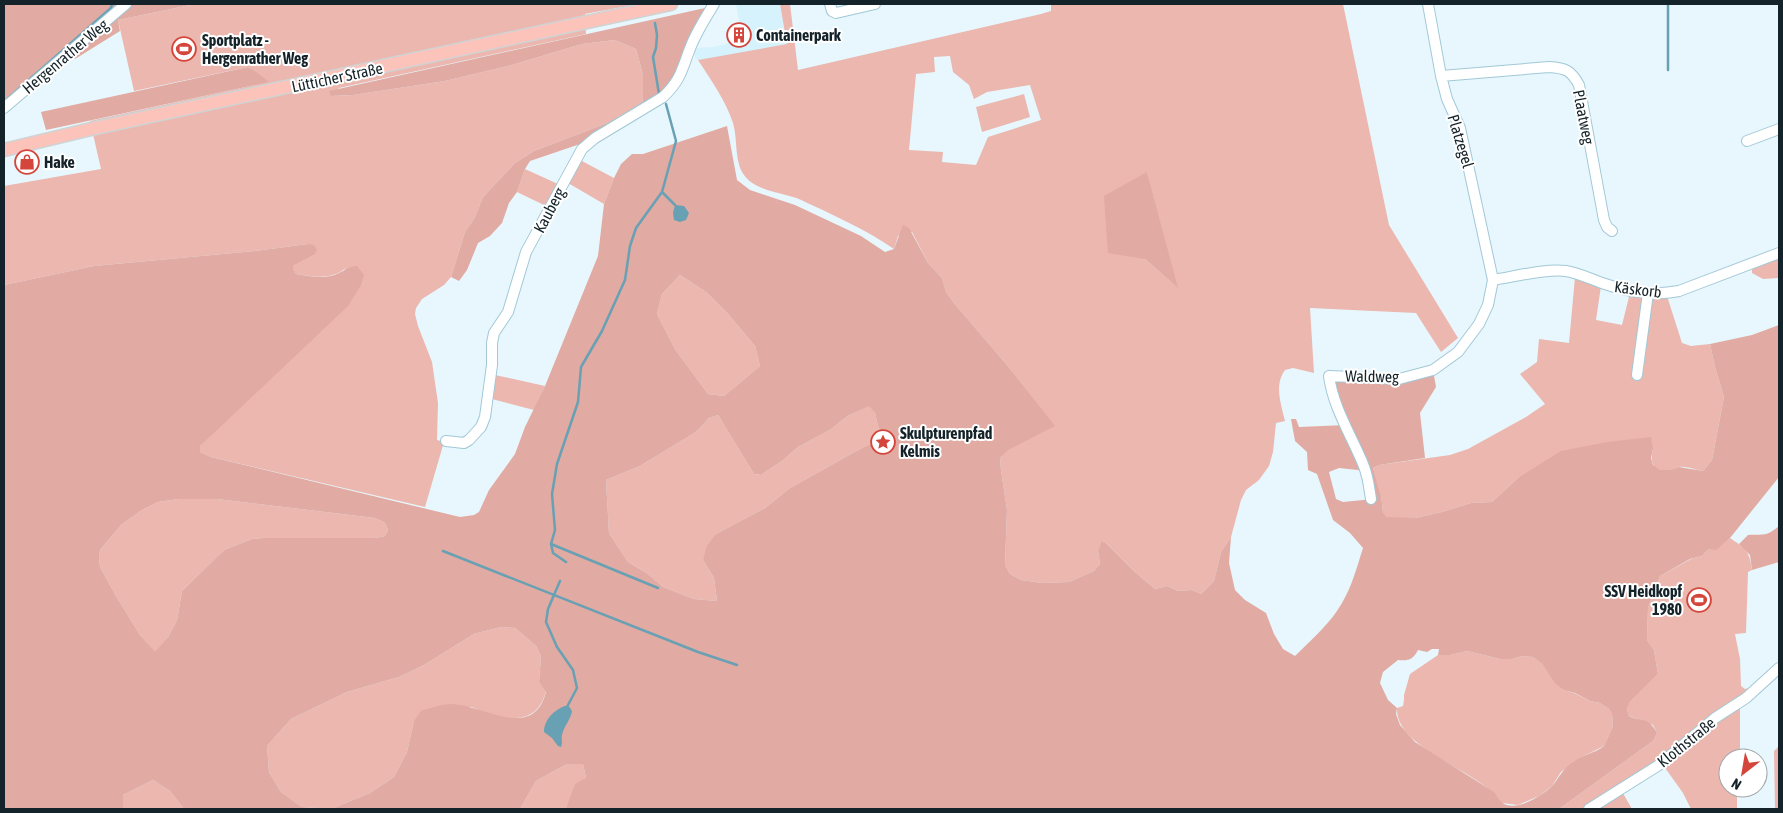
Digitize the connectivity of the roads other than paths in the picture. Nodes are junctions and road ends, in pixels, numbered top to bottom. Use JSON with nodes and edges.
{"nodes":[{"id":1,"x":126,"y":4,"type":"edge"},
{"id":2,"x":671,"y":4,"type":"edge"},
{"id":3,"x":714,"y":4,"type":"edge"},
{"id":4,"x":830,"y":4,"type":"edge"},
{"id":5,"x":875,"y":4,"type":"edge"},
{"id":6,"x":1428,"y":4,"type":"edge"},
{"id":7,"x":1442,"y":76,"type":"junction"},
{"id":8,"x":4,"y":108,"type":"edge"},
{"id":9,"x":1779,"y":129,"type":"edge"},
{"id":10,"x":1747,"y":141,"type":"dead end"},
{"id":11,"x":4,"y":150,"type":"edge"},
{"id":12,"x":1612,"y":232,"type":"dead end"},
{"id":13,"x":1779,"y":253,"type":"edge"},
{"id":14,"x":1493,"y":280,"type":"junction"},
{"id":15,"x":1648,"y":293,"type":"junction"},
{"id":16,"x":1637,"y":375,"type":"dead end"},
{"id":17,"x":446,"y":440,"type":"dead end"},
{"id":18,"x":1371,"y":499,"type":"dead end"},
{"id":19,"x":1779,"y":668,"type":"edge"},
{"id":20,"x":1589,"y":809,"type":"edge"}],
"edges":[{"from":1,"to":8,"type":"street","name":"Hergenrather Weg"},
{"from":2,"to":11,"type":"main road","name":"Lütticher Straße"},
{"from":3,"to":17,"type":"street","name":"Kauberg"},
{"from":4,"to":5,"type":"street"},
{"from":6,"to":7,"type":"street","name":"Platzegel"},
{"from":7,"to":12,"type":"street","name":"Plaatweg"},
{"from":7,"to":14,"type":"street","name":"Platzegel"},
{"from":9,"to":10,"type":"street"},
{"from":13,"to":15,"type":"street","name":"Käskorb"},
{"from":14,"to":15,"type":"street","name":"Käskorb"},
{"from":14,"to":18,"type":"street","name":"Waldweg"},
{"from":15,"to":16,"type":"street"},
{"from":19,"to":20,"type":"street","name":"Klothstraße"}]}
